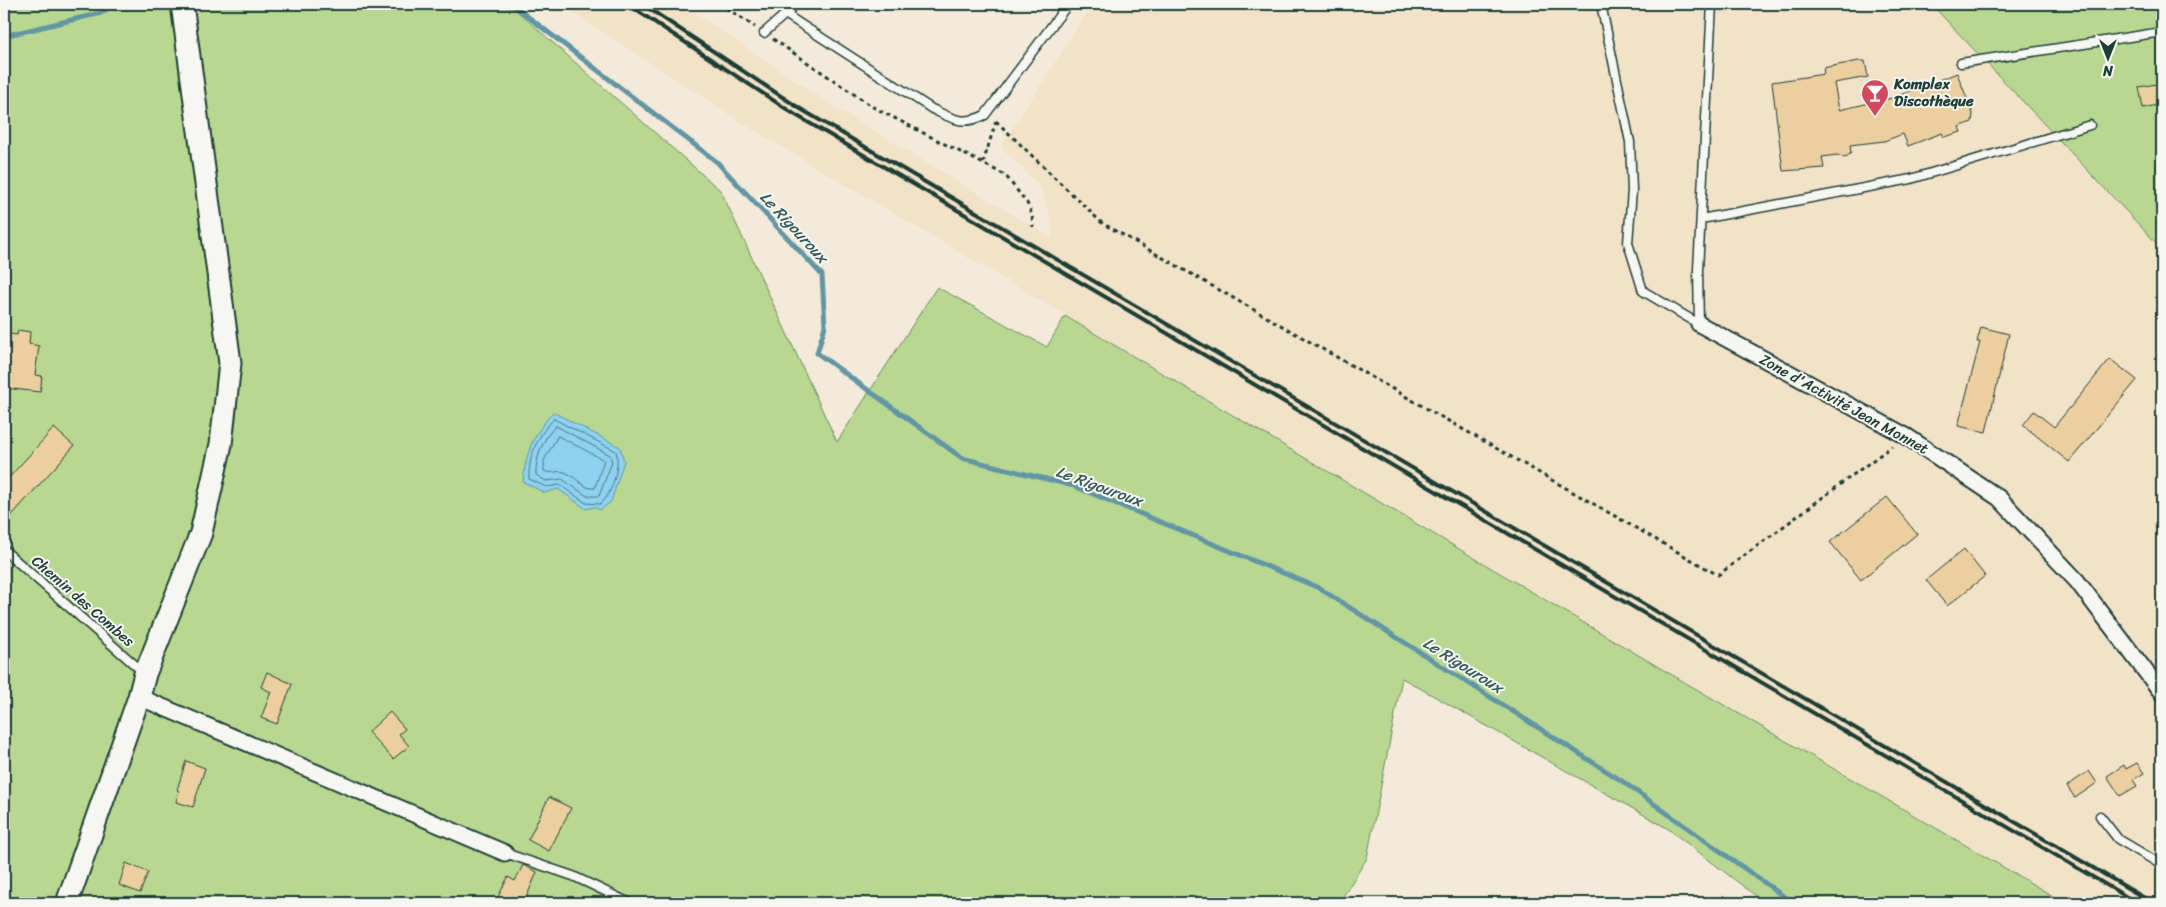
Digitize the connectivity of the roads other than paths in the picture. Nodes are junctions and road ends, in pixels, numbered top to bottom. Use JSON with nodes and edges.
{"nodes":[{"id":1,"x":182,"y":4,"type":"edge"},
{"id":2,"x":793,"y":4,"type":"edge"},
{"id":3,"x":1068,"y":4,"type":"edge"},
{"id":4,"x":1601,"y":4,"type":"edge"},
{"id":5,"x":1712,"y":4,"type":"edge"},
{"id":6,"x":785,"y":14,"type":"junction"},
{"id":7,"x":2162,"y":32,"type":"edge"},
{"id":8,"x":764,"y":33,"type":"road end"},
{"id":9,"x":1961,"y":63,"type":"dead end"},
{"id":10,"x":2090,"y":125,"type":"dead end"},
{"id":11,"x":1701,"y":219,"type":"junction"},
{"id":12,"x":1700,"y":324,"type":"junction"},
{"id":13,"x":4,"y":550,"type":"edge"},
{"id":14,"x":145,"y":674,"type":"junction"},
{"id":15,"x":2162,"y":693,"type":"edge"},
{"id":16,"x":139,"y":697,"type":"junction"},
{"id":17,"x":2100,"y":816,"type":"dead end"},
{"id":18,"x":505,"y":853,"type":"joint"},
{"id":19,"x":2162,"y":865,"type":"edge"},
{"id":20,"x":67,"y":903,"type":"edge"},
{"id":21,"x":630,"y":903,"type":"edge"}],
"edges":[{"from":1,"to":14,"type":"street"},
{"from":2,"to":6,"type":"lane"},
{"from":3,"to":6,"type":"lane"},
{"from":4,"to":12,"type":"lane"},
{"from":5,"to":11,"type":"lane"},
{"from":6,"to":8,"type":"lane"},
{"from":7,"to":9,"type":"lane"},
{"from":10,"to":11,"type":"lane"},
{"from":11,"to":12,"type":"lane"},
{"from":12,"to":15,"type":"street","name":"Zone d'Activité Jean Monnet"},
{"from":13,"to":14,"type":"lane","name":"Chemin des Combes"},
{"from":14,"to":16,"type":"street"},
{"from":16,"to":18,"type":"street"},
{"from":16,"to":20,"type":"street"},
{"from":17,"to":19,"type":"lane"},
{"from":18,"to":21,"type":"lane"}]}
